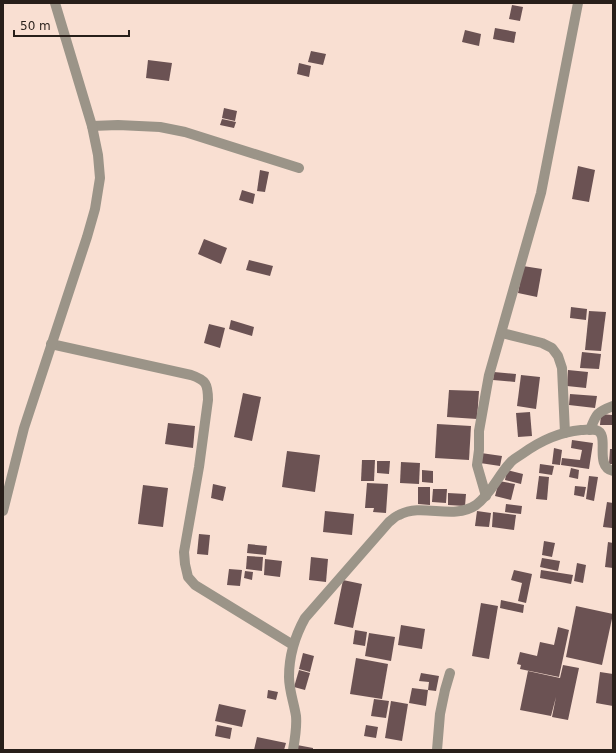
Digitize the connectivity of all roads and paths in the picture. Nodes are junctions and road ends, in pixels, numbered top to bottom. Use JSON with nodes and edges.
{"nodes":[{"id":1,"x":55,"y":3,"type":"edge"},
{"id":2,"x":578,"y":3,"type":"edge"},
{"id":3,"x":92,"y":126,"type":"junction"},
{"id":4,"x":299,"y":168,"type":"dead end"},
{"id":5,"x":502,"y":333,"type":"junction"},
{"id":6,"x":51,"y":344,"type":"junction"},
{"id":7,"x":613,"y":406,"type":"edge"},
{"id":8,"x":590,"y":430,"type":"junction"},
{"id":9,"x":565,"y":433,"type":"junction"},
{"id":10,"x":613,"y":471,"type":"edge"},
{"id":11,"x":486,"y":496,"type":"junction"},
{"id":12,"x":3,"y":511,"type":"edge"},
{"id":13,"x":293,"y":645,"type":"junction"},
{"id":14,"x":450,"y":673,"type":"dead end"},
{"id":15,"x":293,"y":750,"type":"edge"},
{"id":16,"x":437,"y":750,"type":"edge"}],
"edges":[{"from":1,"to":3,"type":"street"},
{"from":2,"to":5,"type":"street"},
{"from":3,"to":4,"type":"street"},
{"from":3,"to":6,"type":"street"},
{"from":5,"to":9,"type":"street"},
{"from":5,"to":11,"type":"street"},
{"from":6,"to":12,"type":"street"},
{"from":6,"to":13,"type":"street"},
{"from":7,"to":8,"type":"street"},
{"from":8,"to":9,"type":"street"},
{"from":8,"to":10,"type":"street"},
{"from":9,"to":11,"type":"street"},
{"from":11,"to":13,"type":"street"},
{"from":13,"to":15,"type":"street"},
{"from":14,"to":16,"type":"street"}]}
